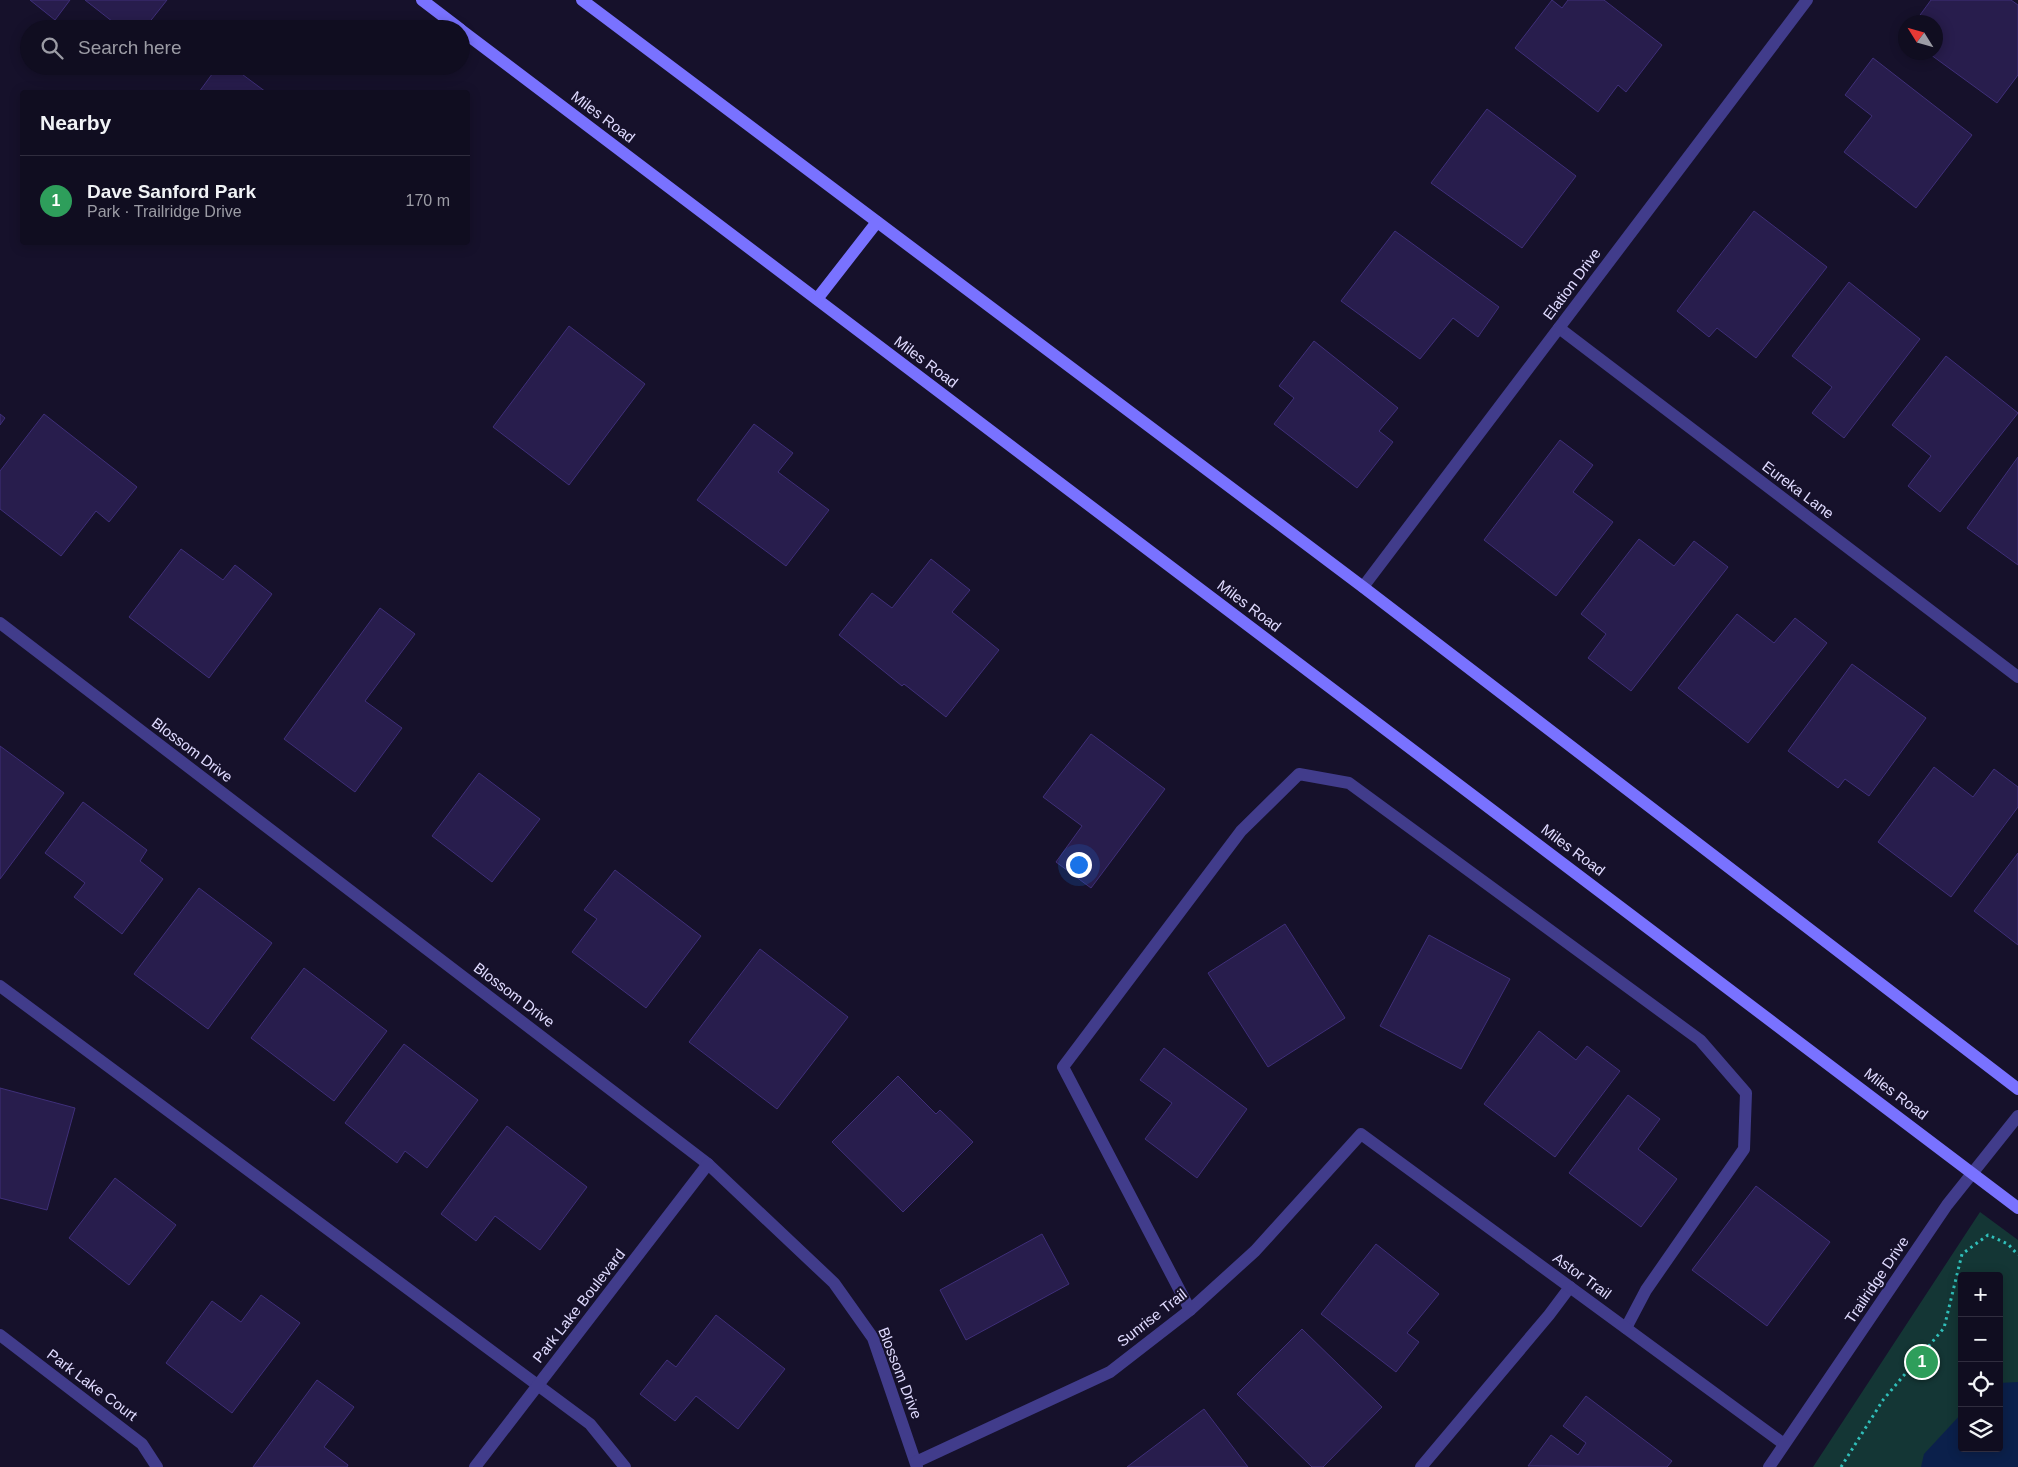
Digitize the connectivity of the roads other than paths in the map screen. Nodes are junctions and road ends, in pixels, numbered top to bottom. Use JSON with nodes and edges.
{"nodes":[{"id":1,"x":422,"y":0,"type":"edge"},
{"id":2,"x":582,"y":0,"type":"edge"},
{"id":3,"x":1808,"y":0,"type":"edge"},
{"id":4,"x":449,"y":20,"type":"edge"},
{"id":5,"x":470,"y":36,"type":"edge"},
{"id":6,"x":877,"y":222,"type":"junction"},
{"id":7,"x":817,"y":299,"type":"junction"},
{"id":8,"x":1559,"y":328,"type":"junction"},
{"id":9,"x":1363,"y":587,"type":"junction"},
{"id":10,"x":0,"y":624,"type":"edge"},
{"id":11,"x":2018,"y":677,"type":"edge"},
{"id":12,"x":0,"y":986,"type":"edge"},
{"id":13,"x":2018,"y":1089,"type":"edge"},
{"id":14,"x":2018,"y":1116,"type":"edge"},
{"id":15,"x":1361,"y":1134,"type":"joint"},
{"id":16,"x":708,"y":1164,"type":"junction"},
{"id":17,"x":1974,"y":1174,"type":"junction"},
{"id":18,"x":2018,"y":1208,"type":"edge"},
{"id":19,"x":1570,"y":1287,"type":"junction"},
{"id":20,"x":1190,"y":1310,"type":"junction"},
{"id":21,"x":1626,"y":1328,"type":"junction"},
{"id":22,"x":0,"y":1335,"type":"edge"},
{"id":23,"x":538,"y":1385,"type":"junction"},
{"id":24,"x":1784,"y":1444,"type":"junction"},
{"id":25,"x":916,"y":1464,"type":"edge"},
{"id":26,"x":157,"y":1467,"type":"edge"},
{"id":27,"x":475,"y":1467,"type":"edge"},
{"id":28,"x":625,"y":1467,"type":"edge"},
{"id":29,"x":1421,"y":1467,"type":"edge"},
{"id":30,"x":1769,"y":1467,"type":"edge"}],
"edges":[{"from":1,"to":4,"type":"main road","name":"Miles Road"},
{"from":2,"to":6,"type":"main road"},
{"from":3,"to":8,"type":"street","name":"Elation Drive"},
{"from":5,"to":7,"type":"main road","name":"Miles Road"},
{"from":6,"to":7,"type":"main road"},
{"from":6,"to":9,"type":"main road"},
{"from":7,"to":17,"type":"main road","name":"Miles Road"},
{"from":8,"to":9,"type":"street","name":"Elation Drive"},
{"from":8,"to":11,"type":"street","name":"Eureka Lane"},
{"from":9,"to":13,"type":"main road"},
{"from":10,"to":16,"type":"street","name":"Blossom Drive"},
{"from":12,"to":23,"type":"street"},
{"from":14,"to":17,"type":"street","name":"Trailridge Drive"},
{"from":15,"to":19,"type":"street","name":"Astor Trail"},
{"from":15,"to":20,"type":"street","name":"Sunrise Trail"},
{"from":16,"to":23,"type":"street","name":"Park Lake Boulevard"},
{"from":16,"to":25,"type":"street","name":"Blossom Drive"},
{"from":17,"to":18,"type":"main road","name":"Miles Road"},
{"from":17,"to":24,"type":"street","name":"Trailridge Drive"},
{"from":19,"to":21,"type":"street","name":"Astor Trail"},
{"from":19,"to":29,"type":"street"},
{"from":20,"to":21,"type":"street"},
{"from":20,"to":25,"type":"street","name":"Sunrise Trail"},
{"from":21,"to":24,"type":"street","name":"Astor Trail"},
{"from":22,"to":26,"type":"street","name":"Park Lake Court"},
{"from":23,"to":27,"type":"street","name":"Park Lake Boulevard"},
{"from":23,"to":28,"type":"street"},
{"from":24,"to":30,"type":"street","name":"Trailridge Drive"}]}
